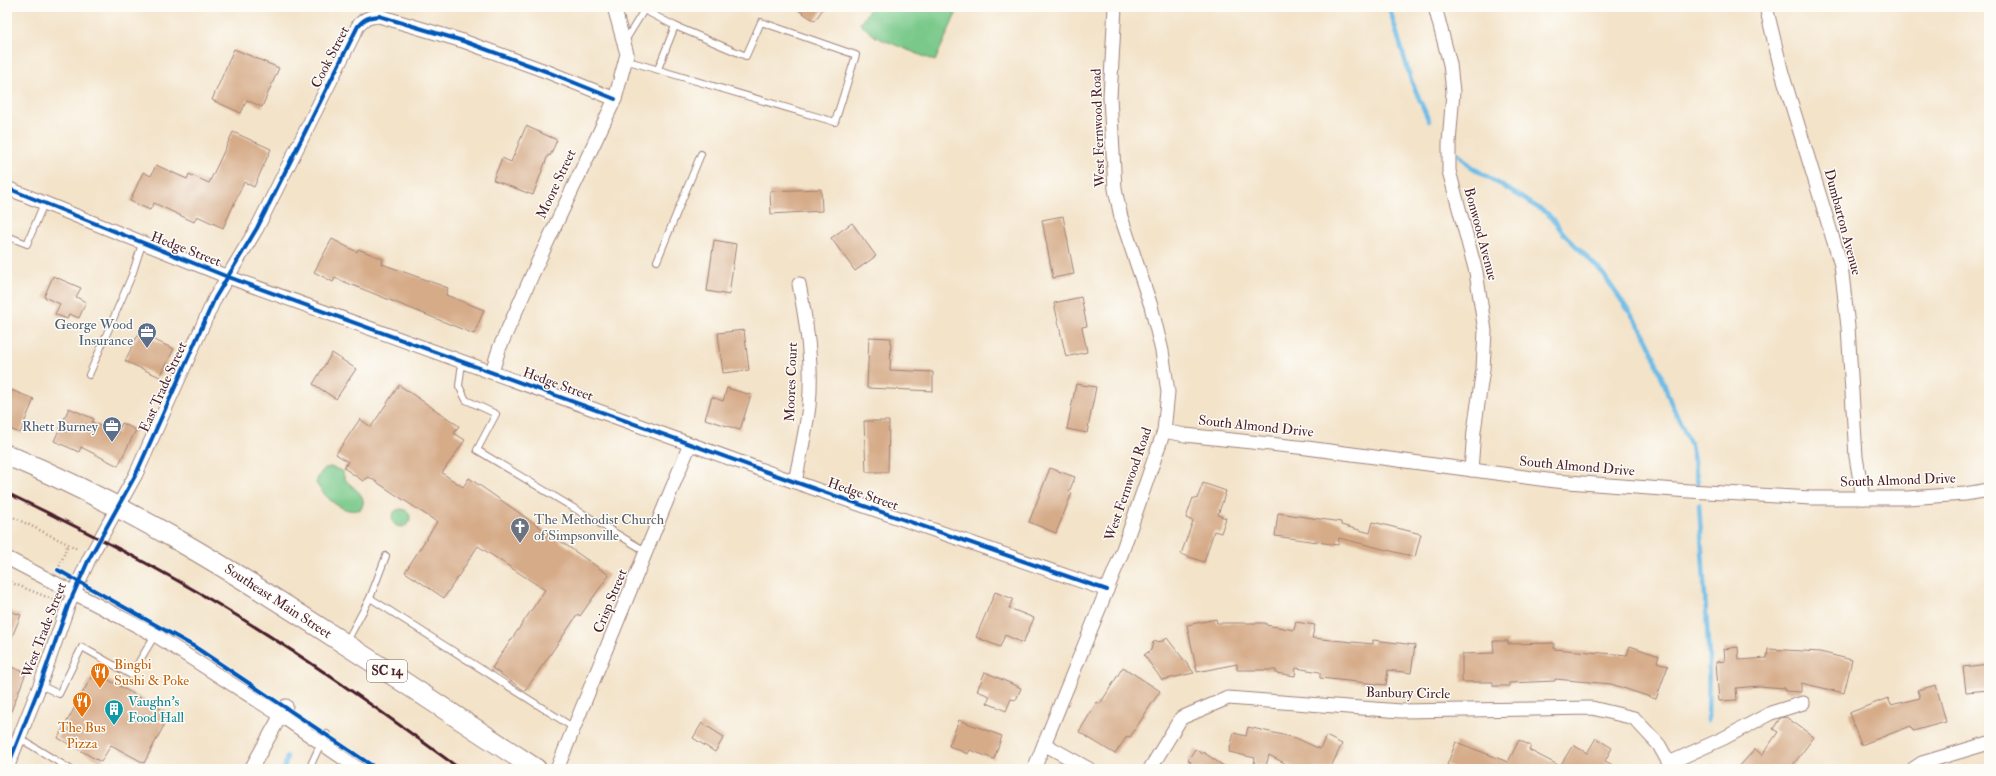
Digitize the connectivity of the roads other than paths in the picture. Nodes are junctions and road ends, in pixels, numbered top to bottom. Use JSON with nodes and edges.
{"nodes":[{"id":1,"x":614,"y":7,"type":"edge"},
{"id":2,"x":1115,"y":7,"type":"edge"},
{"id":3,"x":1435,"y":7,"type":"edge"},
{"id":4,"x":1766,"y":7,"type":"edge"},
{"id":5,"x":675,"y":26,"type":"junction"},
{"id":6,"x":624,"y":42,"type":"junction"},
{"id":7,"x":626,"y":60,"type":"junction"},
{"id":8,"x":658,"y":69,"type":"junction"},
{"id":9,"x":615,"y":99,"type":"junction"},
{"id":10,"x":701,"y":154,"type":"dead end"},
{"id":11,"x":7,"y":188,"type":"edge"},
{"id":12,"x":44,"y":203,"type":"junction"},
{"id":13,"x":7,"y":236,"type":"edge"},
{"id":14,"x":142,"y":244,"type":"junction"},
{"id":15,"x":657,"y":262,"type":"dead end"},
{"id":16,"x":228,"y":278,"type":"junction"},
{"id":17,"x":799,"y":284,"type":"dead end"},
{"id":18,"x":462,"y":362,"type":"junction"},
{"id":19,"x":492,"y":372,"type":"junction"},
{"id":20,"x":89,"y":375,"type":"dead end"},
{"id":21,"x":1164,"y":431,"type":"junction"},
{"id":22,"x":690,"y":444,"type":"junction"},
{"id":23,"x":7,"y":454,"type":"edge"},
{"id":24,"x":1472,"y":470,"type":"junction"},
{"id":25,"x":795,"y":482,"type":"junction"},
{"id":26,"x":1989,"y":490,"type":"edge"},
{"id":27,"x":1863,"y":498,"type":"junction"},
{"id":28,"x":119,"y":507,"type":"junction"},
{"id":29,"x":647,"y":552,"type":"junction"},
{"id":30,"x":386,"y":556,"type":"dead end"},
{"id":31,"x":7,"y":558,"type":"edge"},
{"id":32,"x":1106,"y":590,"type":"junction"},
{"id":33,"x":74,"y":594,"type":"junction"},
{"id":34,"x":370,"y":598,"type":"junction"},
{"id":35,"x":155,"y":635,"type":"junction"},
{"id":36,"x":346,"y":644,"type":"junction"},
{"id":37,"x":40,"y":685,"type":"junction"},
{"id":38,"x":1803,"y":702,"type":"dead end"},
{"id":39,"x":283,"y":710,"type":"junction"},
{"id":40,"x":574,"y":728,"type":"junction"},
{"id":41,"x":19,"y":738,"type":"junction"},
{"id":42,"x":324,"y":738,"type":"junction"},
{"id":43,"x":1989,"y":743,"type":"edge"},
{"id":44,"x":1044,"y":744,"type":"junction"},
{"id":45,"x":1669,"y":766,"type":"edge"},
{"id":46,"x":7,"y":768,"type":"edge"},
{"id":47,"x":70,"y":769,"type":"edge"},
{"id":48,"x":251,"y":769,"type":"edge"},
{"id":49,"x":309,"y":769,"type":"edge"},
{"id":50,"x":359,"y":769,"type":"edge"},
{"id":51,"x":536,"y":769,"type":"edge"},
{"id":52,"x":557,"y":769,"type":"edge"},
{"id":53,"x":1034,"y":769,"type":"edge"},
{"id":54,"x":1089,"y":769,"type":"edge"},
{"id":55,"x":1150,"y":769,"type":"edge"},
{"id":56,"x":1913,"y":769,"type":"edge"}],
"edges":[{"from":1,"to":6,"type":"street","name":"Moore Street"},
{"from":2,"to":21,"type":"street","name":"West Fernwood Road"},
{"from":3,"to":24,"type":"street","name":"Bonwood Avenue"},
{"from":4,"to":27,"type":"street","name":"Dumbarton Avenue"},
{"from":5,"to":6,"type":"lane"},
{"from":5,"to":8,"type":"lane"},
{"from":5,"to":8,"type":"lane"},
{"from":6,"to":7,"type":"street","name":"Moore Street"},
{"from":7,"to":8,"type":"lane"},
{"from":7,"to":9,"type":"street","name":"Moore Street"},
{"from":9,"to":16,"type":"street","name":"Cook Street"},
{"from":9,"to":19,"type":"street","name":"Moore Street"},
{"from":10,"to":15,"type":"lane"},
{"from":11,"to":12,"type":"street","name":"Hedge Street"},
{"from":12,"to":13,"type":"lane"},
{"from":12,"to":14,"type":"street","name":"Hedge Street"},
{"from":14,"to":16,"type":"street","name":"Hedge Street"},
{"from":14,"to":20,"type":"lane"},
{"from":16,"to":18,"type":"street","name":"Hedge Street"},
{"from":16,"to":28,"type":"street","name":"East Trade Street"},
{"from":17,"to":25,"type":"street","name":"Moores Court"},
{"from":18,"to":19,"type":"street","name":"Hedge Street"},
{"from":18,"to":29,"type":"lane"},
{"from":19,"to":22,"type":"street","name":"Hedge Street"},
{"from":21,"to":24,"type":"street","name":"South Almond Drive"},
{"from":21,"to":32,"type":"street","name":"West Fernwood Road"},
{"from":22,"to":25,"type":"street","name":"Hedge Street"},
{"from":22,"to":29,"type":"street","name":"Crisp Street"},
{"from":23,"to":28,"type":"main road","name":"Southeast Main Street","number":"SC 14"},
{"from":24,"to":27,"type":"street","name":"South Almond Drive"},
{"from":25,"to":32,"type":"street","name":"Hedge Street"},
{"from":26,"to":27,"type":"street","name":"South Almond Drive"},
{"from":28,"to":33,"type":"street","name":"West Trade Street"},
{"from":28,"to":36,"type":"main road","name":"Southeast Main Street","number":"SC 14"},
{"from":29,"to":40,"type":"street","name":"Crisp Street"},
{"from":30,"to":34,"type":"lane"},
{"from":31,"to":33,"type":"street"},
{"from":32,"to":44,"type":"street","name":"West Fernwood Road"},
{"from":33,"to":35,"type":"street"},
{"from":33,"to":37,"type":"street","name":"West Trade Street"},
{"from":34,"to":36,"type":"lane"},
{"from":34,"to":40,"type":"lane"},
{"from":35,"to":37,"type":"lane"},
{"from":35,"to":39,"type":"street"},
{"from":36,"to":51,"type":"main road","name":"Southeast Main Street","number":"SC 14"},
{"from":37,"to":41,"type":"street","name":"West Trade Street"},
{"from":38,"to":45,"type":"street"},
{"from":39,"to":42,"type":"street"},
{"from":39,"to":48,"type":"street"},
{"from":40,"to":52,"type":"street","name":"Crisp Street"},
{"from":41,"to":46,"type":"street","name":"West Trade Street"},
{"from":41,"to":47,"type":"lane"},
{"from":42,"to":49,"type":"lane"},
{"from":42,"to":50,"type":"street"},
{"from":43,"to":56,"type":"street"},
{"from":44,"to":53,"type":"street","name":"West Fernwood Road"},
{"from":44,"to":54,"type":"street"},
{"from":45,"to":55,"type":"street","name":"Banbury Circle"}]}
